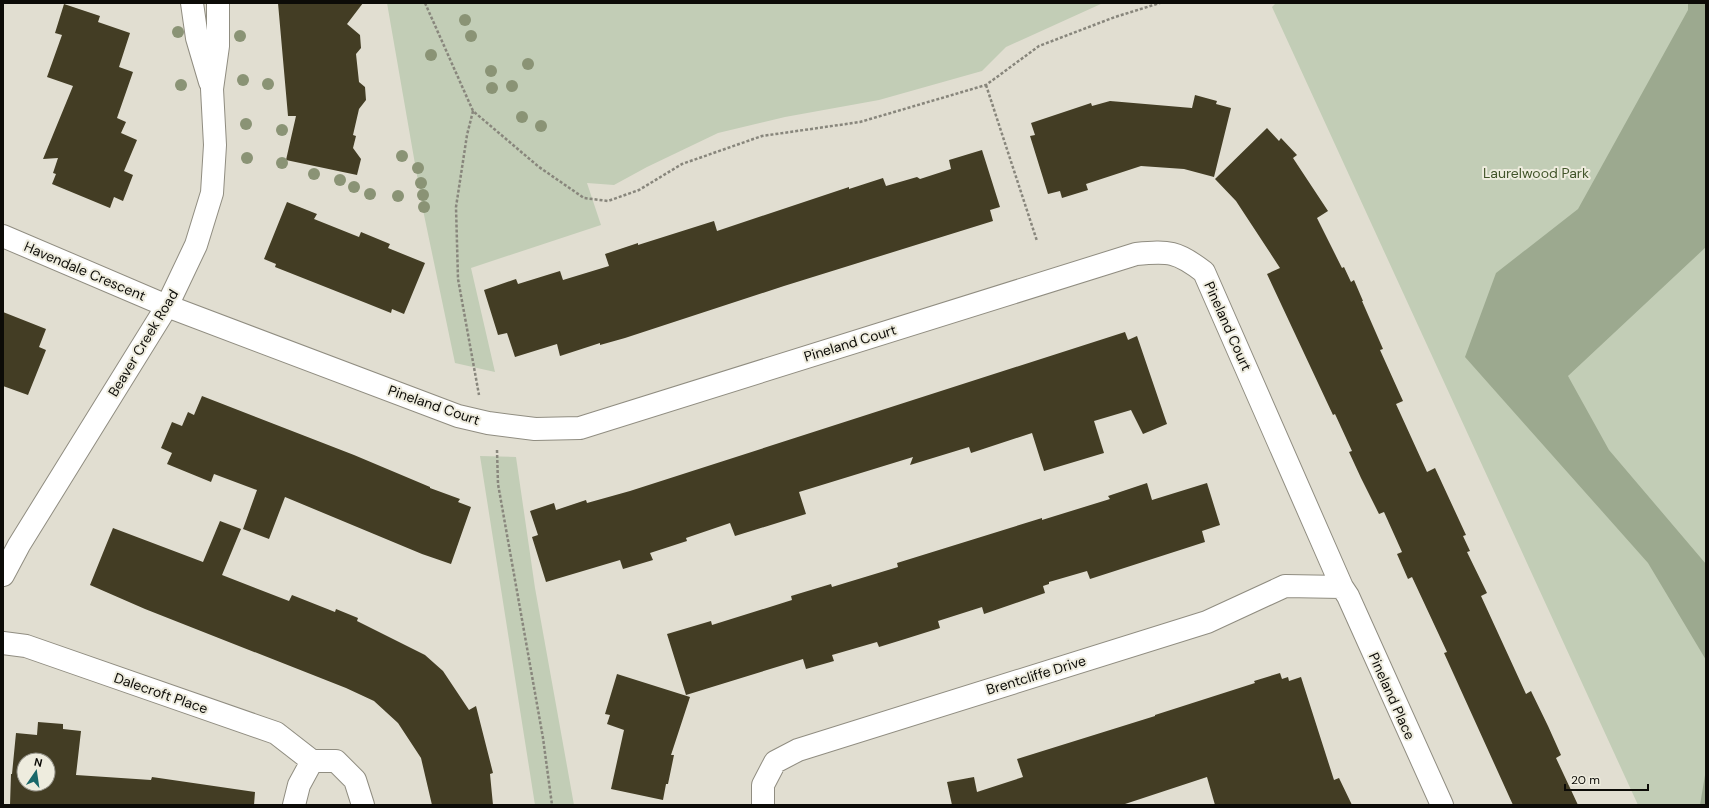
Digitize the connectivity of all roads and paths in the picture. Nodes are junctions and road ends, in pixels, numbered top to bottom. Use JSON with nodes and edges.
{"nodes":[{"id":1,"x":192,"y":3,"type":"edge"},
{"id":2,"x":218,"y":3,"type":"edge"},
{"id":3,"x":425,"y":3,"type":"edge"},
{"id":4,"x":1160,"y":3,"type":"edge"},
{"id":5,"x":986,"y":85,"type":"junction"},
{"id":6,"x":212,"y":89,"type":"junction"},
{"id":7,"x":473,"y":111,"type":"junction"},
{"id":8,"x":3,"y":236,"type":"edge"},
{"id":9,"x":1037,"y":241,"type":"dead end"},
{"id":10,"x":167,"y":306,"type":"junction"},
{"id":11,"x":479,"y":398,"type":"dead end"},
{"id":12,"x":497,"y":447,"type":"dead end"},
{"id":13,"x":3,"y":575,"type":"edge"},
{"id":14,"x":1342,"y":587,"type":"junction"},
{"id":15,"x":3,"y":642,"type":"edge"},
{"id":16,"x":312,"y":761,"type":"junction"},
{"id":17,"x":294,"y":805,"type":"edge"},
{"id":18,"x":363,"y":805,"type":"edge"},
{"id":19,"x":552,"y":805,"type":"edge"},
{"id":20,"x":763,"y":805,"type":"edge"},
{"id":21,"x":1442,"y":805,"type":"edge"}],
"edges":[{"from":1,"to":6,"type":"street","name":"Beaver Creek Road"},
{"from":2,"to":6,"type":"street","name":"Beaver Creek Road"},
{"from":3,"to":7,"type":"path"},
{"from":4,"to":5,"type":"path"},
{"from":5,"to":7,"type":"path"},
{"from":5,"to":9,"type":"path"},
{"from":6,"to":10,"type":"street","name":"Beaver Creek Road"},
{"from":7,"to":11,"type":"path"},
{"from":8,"to":10,"type":"street","name":"Havendale Crescent"},
{"from":10,"to":13,"type":"street","name":"Beaver Creek Road"},
{"from":10,"to":14,"type":"street","name":"Pineland Court"},
{"from":12,"to":19,"type":"path"},
{"from":14,"to":20,"type":"street","name":"Brentcliffe Drive"},
{"from":14,"to":21,"type":"street","name":"Pineland Place"},
{"from":15,"to":16,"type":"street","name":"Dalecroft Place"},
{"from":16,"to":17,"type":"street"},
{"from":16,"to":18,"type":"street"}]}
